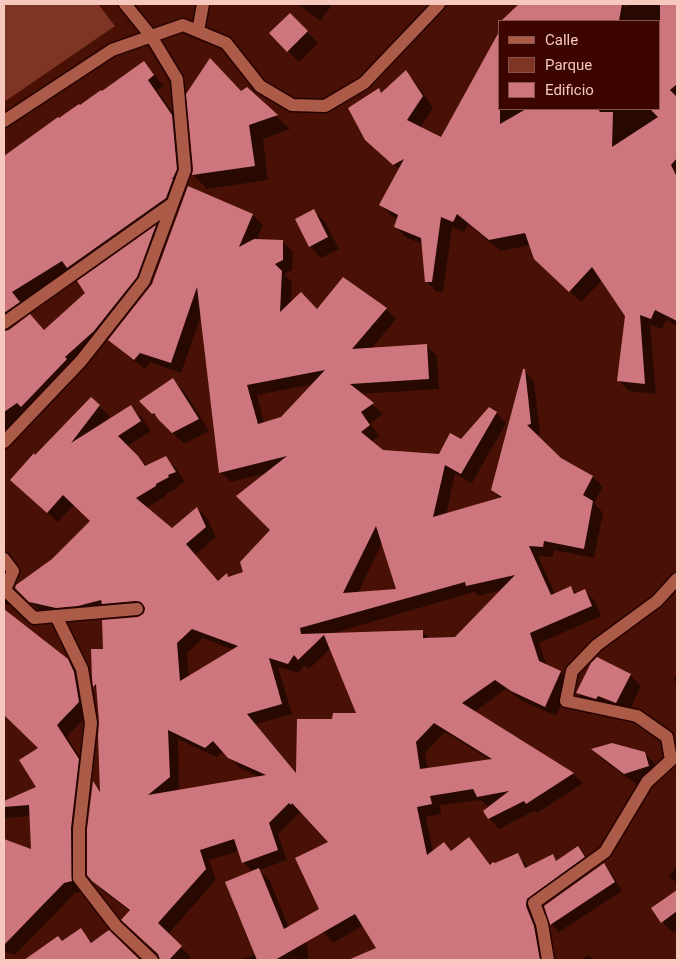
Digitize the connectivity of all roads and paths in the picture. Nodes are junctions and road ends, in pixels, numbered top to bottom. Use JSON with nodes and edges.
{"nodes":[{"id":1,"x":125,"y":4,"type":"edge"},
{"id":2,"x":203,"y":4,"type":"edge"},
{"id":3,"x":439,"y":4,"type":"edge"},
{"id":4,"x":198,"y":31,"type":"junction"},
{"id":5,"x":151,"y":36,"type":"junction"},
{"id":6,"x":4,"y":121,"type":"edge"},
{"id":7,"x":172,"y":204,"type":"junction"},
{"id":8,"x":4,"y":323,"type":"edge"},
{"id":9,"x":4,"y":442,"type":"edge"},
{"id":10,"x":4,"y":559,"type":"edge"},
{"id":11,"x":677,"y":579,"type":"edge"},
{"id":12,"x":137,"y":609,"type":"dead end"},
{"id":13,"x":56,"y":616,"type":"junction"},
{"id":14,"x":152,"y":960,"type":"edge"},
{"id":15,"x":548,"y":960,"type":"edge"}],
"edges":[{"from":1,"to":5,"type":"street"},
{"from":2,"to":4,"type":"street"},
{"from":3,"to":4,"type":"street"},
{"from":4,"to":5,"type":"street"},
{"from":5,"to":6,"type":"street"},
{"from":5,"to":7,"type":"street"},
{"from":7,"to":8,"type":"street"},
{"from":7,"to":9,"type":"street"},
{"from":10,"to":13,"type":"street"},
{"from":11,"to":15,"type":"street"},
{"from":12,"to":13,"type":"street"},
{"from":13,"to":14,"type":"street"}]}
